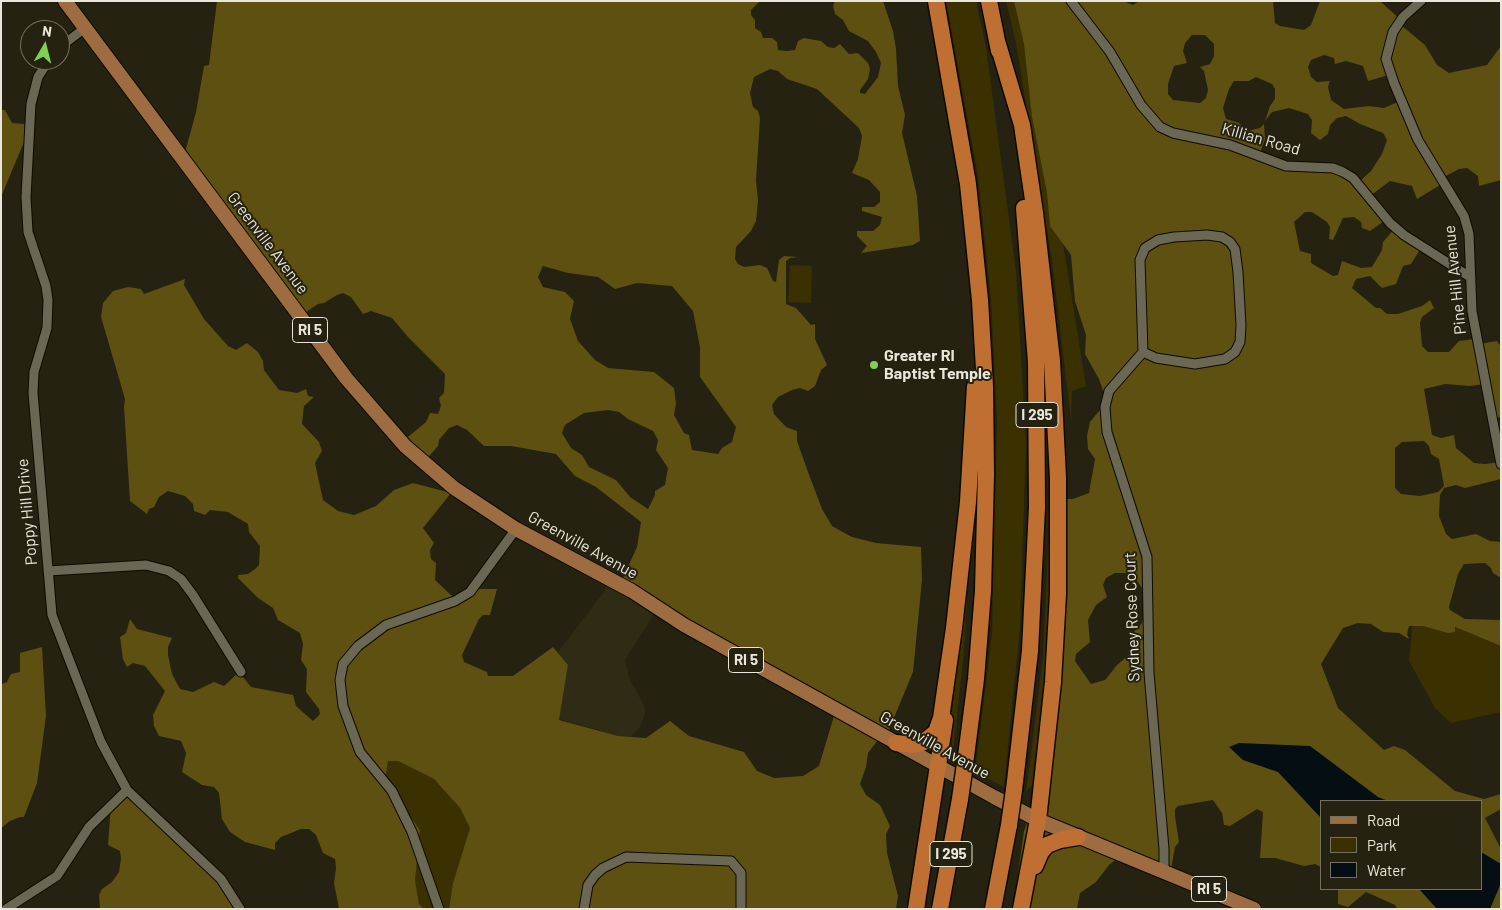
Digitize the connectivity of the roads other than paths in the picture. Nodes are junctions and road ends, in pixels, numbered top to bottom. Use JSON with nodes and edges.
{"nodes":[{"id":1,"x":65,"y":1,"type":"edge"},
{"id":2,"x":936,"y":1,"type":"edge"},
{"id":3,"x":989,"y":1,"type":"edge"},
{"id":4,"x":1070,"y":1,"type":"edge"},
{"id":5,"x":1421,"y":1,"type":"edge"},
{"id":6,"x":85,"y":28,"type":"junction"},
{"id":7,"x":70,"y":39,"type":"edge"},
{"id":8,"x":997,"y":41,"type":"junction"},
{"id":9,"x":43,"y":70,"type":"edge"},
{"id":10,"x":1470,"y":277,"type":"junction"},
{"id":11,"x":981,"y":314,"type":"junction"},
{"id":12,"x":1143,"y":352,"type":"junction"},
{"id":13,"x":1500,"y":459,"type":"edge"},
{"id":14,"x":516,"y":529,"type":"junction"},
{"id":15,"x":48,"y":571,"type":"junction"},
{"id":16,"x":952,"y":645,"type":"junction"},
{"id":17,"x":241,"y":672,"type":"dead end"},
{"id":18,"x":896,"y":743,"type":"junction"},
{"id":19,"x":940,"y":767,"type":"junction"},
{"id":20,"x":127,"y":790,"type":"junction"},
{"id":21,"x":1038,"y":820,"type":"junction"},
{"id":22,"x":1078,"y":837,"type":"junction"},
{"id":23,"x":1164,"y":871,"type":"junction"},
{"id":24,"x":1021,"y":908,"type":"edge"},
{"id":25,"x":6,"y":909,"type":"edge"},
{"id":26,"x":240,"y":909,"type":"edge"},
{"id":27,"x":440,"y":909,"type":"edge"},
{"id":28,"x":584,"y":909,"type":"edge"},
{"id":29,"x":741,"y":909,"type":"edge"},
{"id":30,"x":916,"y":909,"type":"edge"},
{"id":31,"x":940,"y":909,"type":"edge"},
{"id":32,"x":993,"y":909,"type":"edge"},
{"id":33,"x":1254,"y":909,"type":"edge"}],
"edges":[{"from":1,"to":6,"type":"main road","name":"Greenville Avenue","number":"RI 5"},
{"from":2,"to":11,"type":"highway","number":"I 295"},
{"from":3,"to":8,"type":"highway","number":"I 295"},
{"from":4,"to":10,"type":"street","name":"Killian Road"},
{"from":5,"to":10,"type":"street","name":"Pine Hill Avenue"},
{"from":6,"to":7,"type":"street"},
{"from":6,"to":14,"type":"main road","name":"Greenville Avenue","number":"RI 5"},
{"from":8,"to":21,"type":"highway"},
{"from":8,"to":32,"type":"highway","number":"I 295","bridge":true},
{"from":9,"to":15,"type":"street","name":"Poppy Hill Drive"},
{"from":10,"to":13,"type":"street","name":"Pine Hill Avenue"},
{"from":11,"to":16,"type":"highway"},
{"from":11,"to":31,"type":"highway","number":"I 295","bridge":true},
{"from":12,"to":12,"type":"street"},
{"from":12,"to":23,"type":"street","name":"Sydney Rose Court"},
{"from":14,"to":18,"type":"main road","name":"Greenville Avenue","number":"RI 5"},
{"from":14,"to":27,"type":"street"},
{"from":15,"to":17,"type":"street"},
{"from":15,"to":20,"type":"street","name":"Poppy Hill Drive"},
{"from":16,"to":18,"type":"highway"},
{"from":16,"to":19,"type":"highway"},
{"from":18,"to":19,"type":"main road","name":"Greenville Avenue","number":"RI 5"},
{"from":19,"to":21,"type":"main road","name":"Greenville Avenue","number":"RI 5"},
{"from":19,"to":30,"type":"highway"},
{"from":20,"to":25,"type":"street"},
{"from":20,"to":26,"type":"street","name":"Poppy Hill Drive"},
{"from":21,"to":22,"type":"main road","name":"Greenville Avenue","number":"RI 5"},
{"from":21,"to":24,"type":"highway"},
{"from":22,"to":23,"type":"main road","name":"Greenville Avenue","number":"RI 5"},
{"from":22,"to":24,"type":"highway"},
{"from":23,"to":33,"type":"main road","name":"Greenville Avenue","number":"RI 5"},
{"from":28,"to":29,"type":"street"}]}
